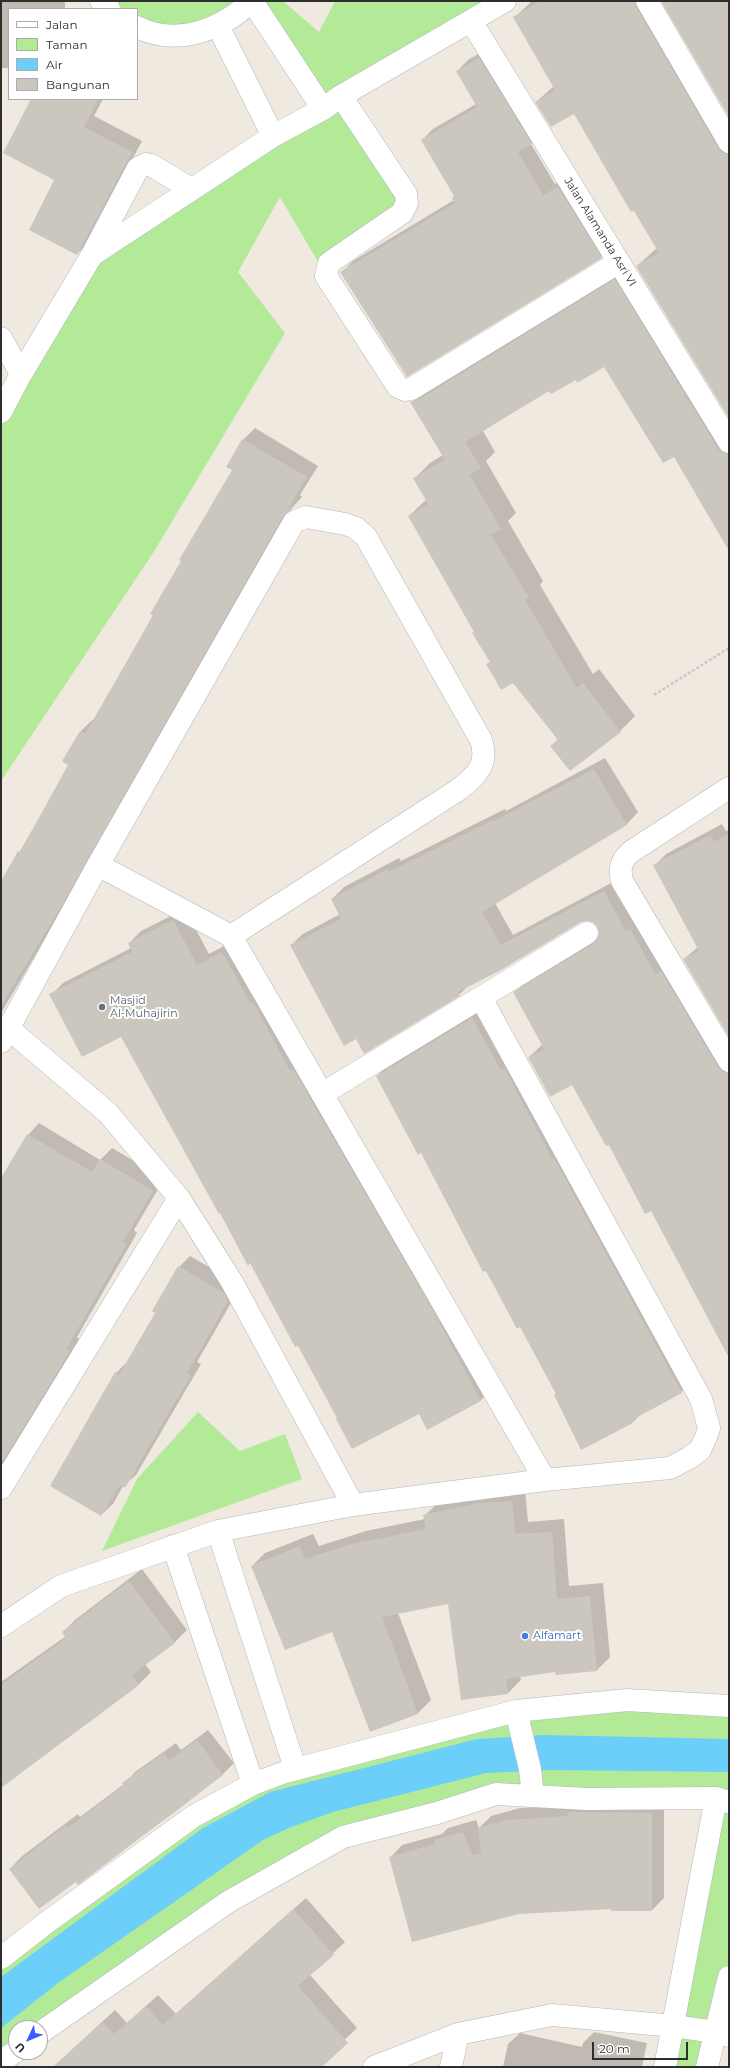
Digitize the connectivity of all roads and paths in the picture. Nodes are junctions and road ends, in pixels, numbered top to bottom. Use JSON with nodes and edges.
{"nodes":[{"id":1,"x":252,"y":1,"type":"edge"},
{"id":2,"x":505,"y":1,"type":"edge"},
{"id":3,"x":647,"y":1,"type":"edge"},
{"id":4,"x":471,"y":21,"type":"junction"},
{"id":5,"x":218,"y":26,"type":"junction"},
{"id":6,"x":138,"y":27,"type":"edge"},
{"id":7,"x":341,"y":96,"type":"junction"},
{"id":8,"x":323,"y":109,"type":"junction"},
{"id":9,"x":273,"y":136,"type":"junction"},
{"id":10,"x":729,"y":142,"type":"edge"},
{"id":11,"x":192,"y":189,"type":"junction"},
{"id":12,"x":92,"y":255,"type":"junction"},
{"id":13,"x":618,"y":262,"type":"junction"},
{"id":14,"x":1,"y":338,"type":"edge"},
{"id":15,"x":21,"y":374,"type":"junction"},
{"id":16,"x":1,"y":412,"type":"edge"},
{"id":17,"x":728,"y":438,"type":"edge"},
{"id":18,"x":729,"y":648,"type":"edge"},
{"id":19,"x":654,"y":695,"type":"dead end"},
{"id":20,"x":729,"y":788,"type":"edge"},
{"id":21,"x":98,"y":866,"type":"junction"},
{"id":22,"x":587,"y":933,"type":"dead end"},
{"id":23,"x":231,"y":936,"type":"junction"},
{"id":24,"x":482,"y":998,"type":"junction"},
{"id":25,"x":5,"y":1035,"type":"edge"},
{"id":26,"x":729,"y":1061,"type":"edge"},
{"id":27,"x":322,"y":1094,"type":"junction"},
{"id":28,"x":179,"y":1198,"type":"junction"},
{"id":29,"x":545,"y":1480,"type":"junction"},
{"id":30,"x":1,"y":1488,"type":"edge"},
{"id":31,"x":353,"y":1505,"type":"junction"},
{"id":32,"x":218,"y":1531,"type":"junction"},
{"id":33,"x":173,"y":1546,"type":"junction"},
{"id":34,"x":1,"y":1626,"type":"edge"},
{"id":35,"x":729,"y":1706,"type":"edge"},
{"id":36,"x":516,"y":1711,"type":"junction"},
{"id":37,"x":295,"y":1768,"type":"junction"},
{"id":38,"x":253,"y":1784,"type":"junction"},
{"id":39,"x":533,"y":1796,"type":"junction"},
{"id":40,"x":723,"y":1800,"type":"edge"},
{"id":41,"x":1,"y":1958,"type":"edge"},
{"id":42,"x":729,"y":1977,"type":"edge"},
{"id":43,"x":674,"y":2026,"type":"junction"},
{"id":44,"x":48,"y":2027,"type":"edge"},
{"id":45,"x":458,"y":2034,"type":"junction"},
{"id":46,"x":722,"y":2034,"type":"edge"},
{"id":47,"x":374,"y":2067,"type":"edge"},
{"id":48,"x":451,"y":2067,"type":"edge"},
{"id":49,"x":665,"y":2067,"type":"edge"},
{"id":50,"x":707,"y":2067,"type":"edge"}],
"edges":[{"from":1,"to":5,"type":"street"},
{"from":1,"to":8,"type":"street"},
{"from":2,"to":4,"type":"street"},
{"from":3,"to":10,"type":"street"},
{"from":4,"to":7,"type":"street"},
{"from":4,"to":13,"type":"street","name":"Jalan Alamanda Asri VI"},
{"from":5,"to":6,"type":"street"},
{"from":5,"to":9,"type":"street"},
{"from":7,"to":8,"type":"street"},
{"from":7,"to":13,"type":"street"},
{"from":8,"to":9,"type":"street"},
{"from":9,"to":11,"type":"street"},
{"from":11,"to":12,"type":"street"},
{"from":11,"to":12,"type":"street"},
{"from":12,"to":15,"type":"street"},
{"from":13,"to":17,"type":"street","name":"Jalan Alamanda Asri VI"},
{"from":14,"to":15,"type":"street"},
{"from":15,"to":16,"type":"street"},
{"from":18,"to":19,"type":"path"},
{"from":20,"to":26,"type":"street"},
{"from":21,"to":23,"type":"street"},
{"from":21,"to":23,"type":"street"},
{"from":21,"to":25,"type":"street"},
{"from":22,"to":24,"type":"street"},
{"from":23,"to":27,"type":"street"},
{"from":24,"to":27,"type":"street"},
{"from":24,"to":29,"type":"street"},
{"from":25,"to":28,"type":"street"},
{"from":27,"to":29,"type":"street"},
{"from":28,"to":30,"type":"street"},
{"from":28,"to":31,"type":"street"},
{"from":29,"to":31,"type":"street"},
{"from":31,"to":32,"type":"street"},
{"from":32,"to":33,"type":"street"},
{"from":32,"to":37,"type":"street"},
{"from":33,"to":34,"type":"street"},
{"from":33,"to":38,"type":"street"},
{"from":35,"to":36,"type":"street"},
{"from":36,"to":37,"type":"street"},
{"from":36,"to":39,"type":"street"},
{"from":37,"to":38,"type":"street"},
{"from":38,"to":41,"type":"street"},
{"from":39,"to":40,"type":"street"},
{"from":39,"to":44,"type":"street"},
{"from":40,"to":43,"type":"street"},
{"from":42,"to":46,"type":"street"},
{"from":43,"to":45,"type":"street"},
{"from":43,"to":46,"type":"street"},
{"from":43,"to":49,"type":"street"},
{"from":45,"to":47,"type":"street"},
{"from":45,"to":48,"type":"street"},
{"from":46,"to":50,"type":"street"}]}
